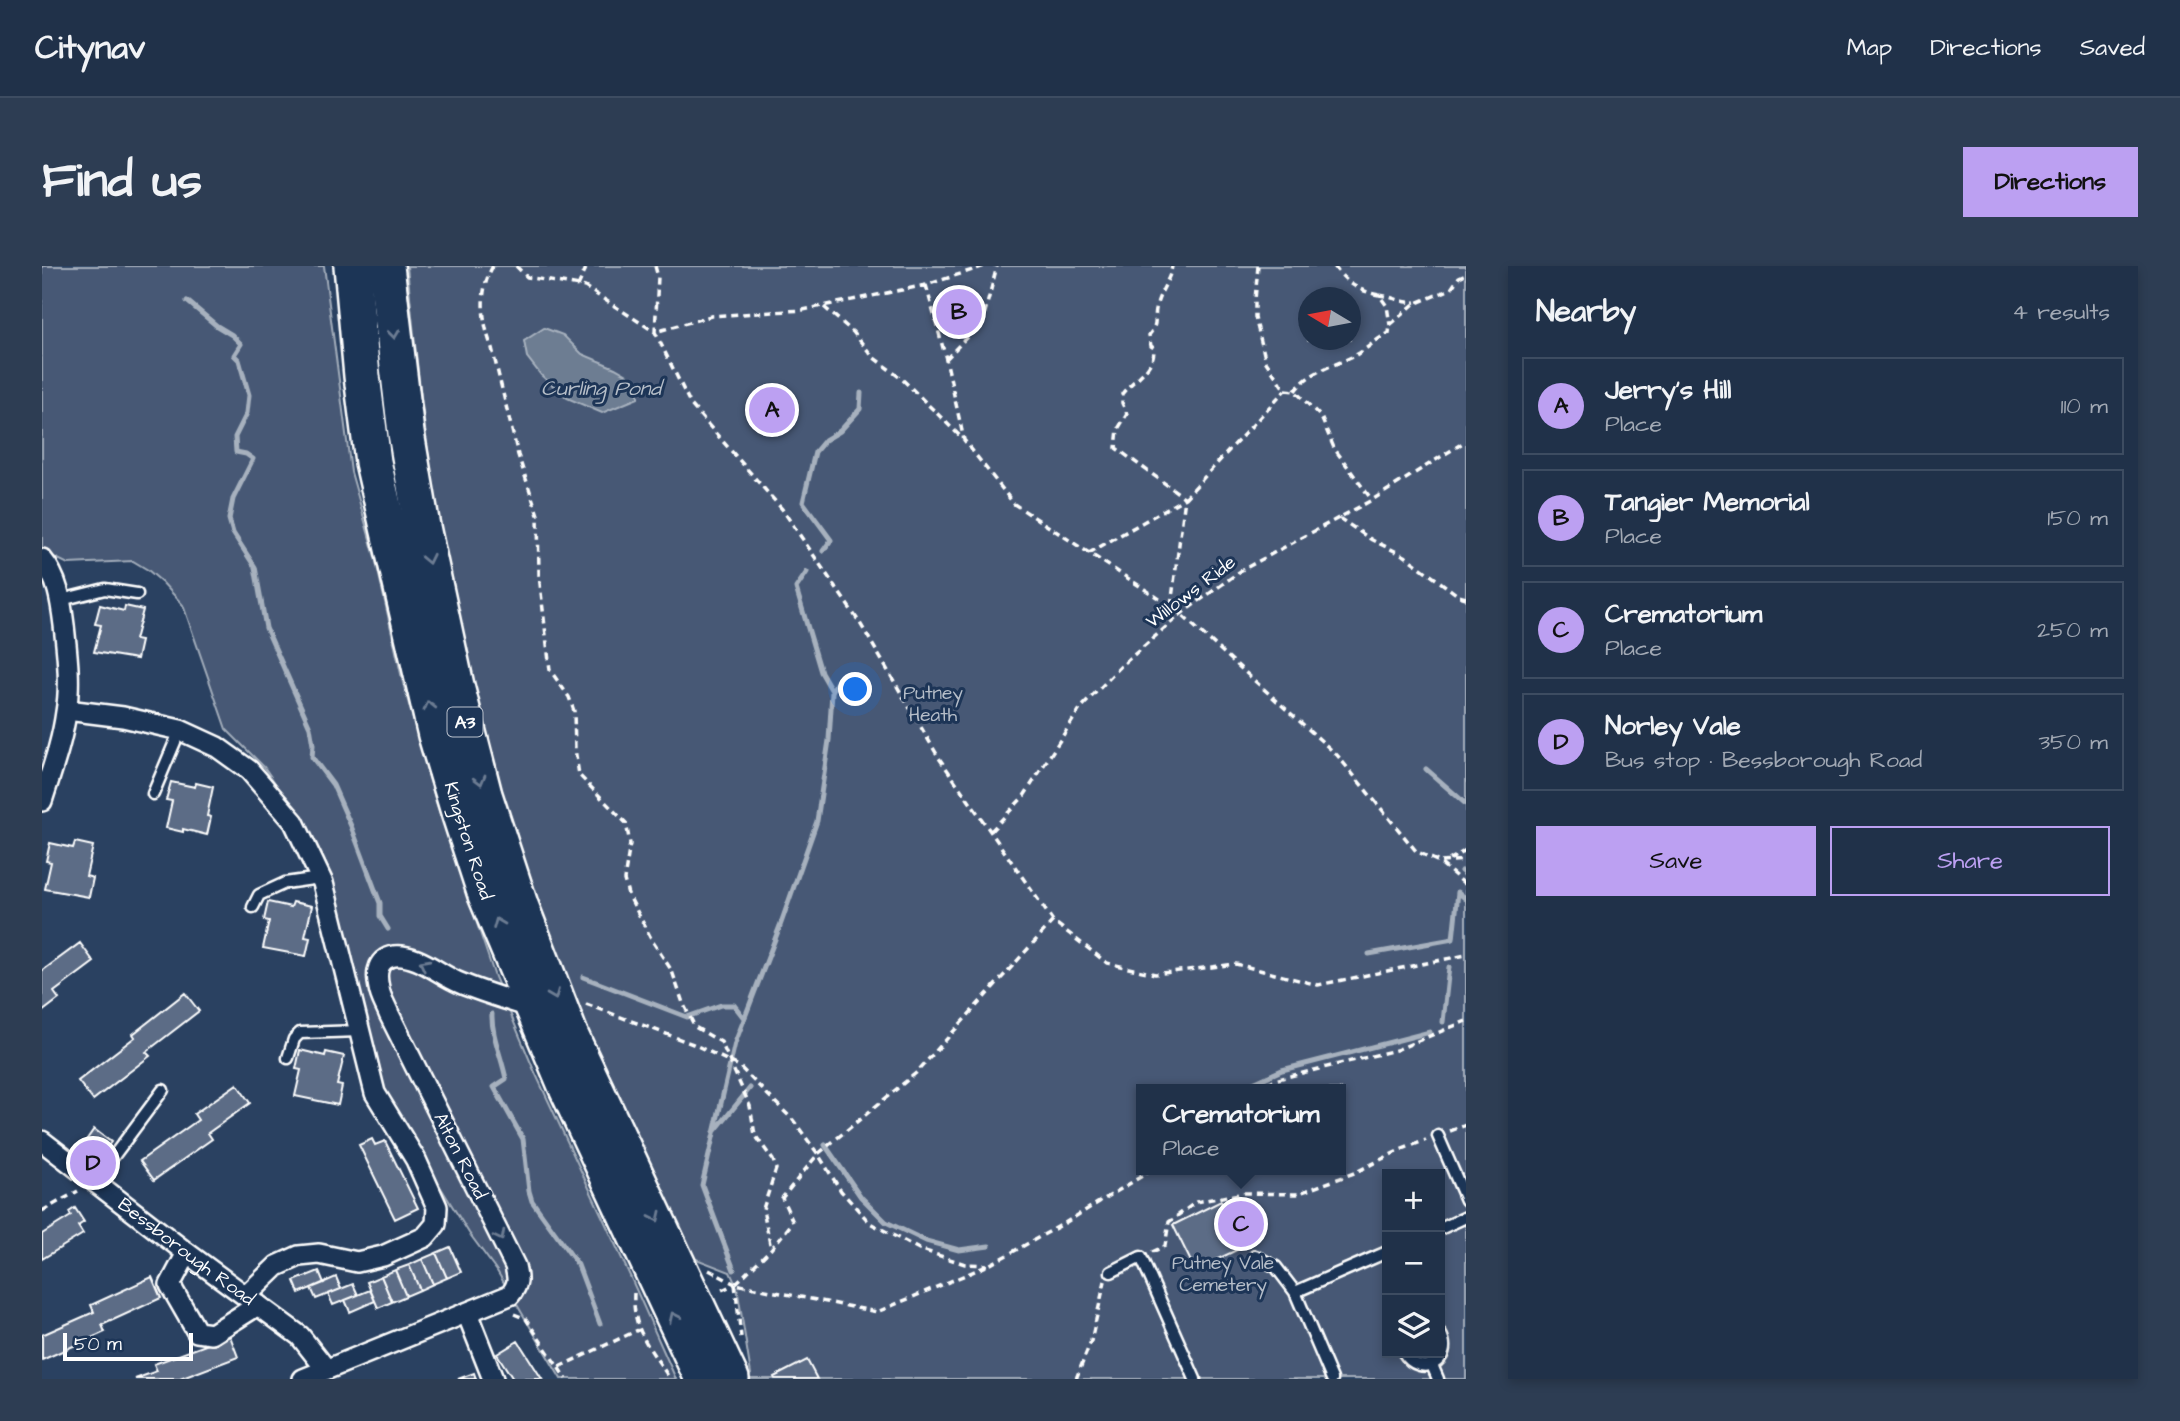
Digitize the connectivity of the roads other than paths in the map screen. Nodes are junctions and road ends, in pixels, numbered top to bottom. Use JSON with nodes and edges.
{"nodes":[{"id":1,"x":386,"y":266,"type":"edge"},
{"id":2,"x":348,"y":275,"type":"edge"},
{"id":3,"x":42,"y":559,"type":"edge"},
{"id":4,"x":137,"y":594,"type":"dead end"},
{"id":5,"x":61,"y":600,"type":"junction"},
{"id":6,"x":67,"y":710,"type":"junction"},
{"id":7,"x":180,"y":730,"type":"junction"},
{"id":8,"x":153,"y":794,"type":"dead end"},
{"id":9,"x":42,"y":801,"type":"edge"},
{"id":10,"x":320,"y":878,"type":"junction"},
{"id":11,"x":253,"y":907,"type":"dead end"},
{"id":12,"x":533,"y":1008,"type":"junction"},
{"id":13,"x":361,"y":1031,"type":"junction"},
{"id":14,"x":288,"y":1058,"type":"dead end"},
{"id":15,"x":163,"y":1090,"type":"dead end"},
{"id":16,"x":1437,"y":1136,"type":"road end"},
{"id":17,"x":42,"y":1141,"type":"edge"},
{"id":18,"x":94,"y":1181,"type":"junction"},
{"id":19,"x":1466,"y":1199,"type":"edge"},
{"id":20,"x":1466,"y":1217,"type":"edge"},
{"id":21,"x":1445,"y":1226,"type":"edge"},
{"id":22,"x":187,"y":1253,"type":"junction"},
{"id":23,"x":1382,"y":1254,"type":"edge"},
{"id":24,"x":1255,"y":1255,"type":"dead end"},
{"id":25,"x":1109,"y":1273,"type":"road end"},
{"id":26,"x":1295,"y":1292,"type":"junction"},
{"id":27,"x":252,"y":1301,"type":"junction"},
{"id":28,"x":467,"y":1313,"type":"junction"},
{"id":29,"x":1409,"y":1358,"type":"edge"},
{"id":30,"x":1440,"y":1358,"type":"edge"},
{"id":31,"x":737,"y":1364,"type":"edge"},
{"id":32,"x":1432,"y":1365,"type":"junction"},
{"id":33,"x":326,"y":1369,"type":"junction"},
{"id":34,"x":303,"y":1379,"type":"edge"},
{"id":35,"x":493,"y":1379,"type":"edge"},
{"id":36,"x":703,"y":1379,"type":"edge"},
{"id":37,"x":1195,"y":1379,"type":"edge"},
{"id":38,"x":1332,"y":1379,"type":"edge"},
{"id":39,"x":1438,"y":1379,"type":"edge"}],
"edges":[{"from":1,"to":31,"type":"highway","name":"Kingston Road","number":"A3","one_way":true},
{"from":12,"to":2,"type":"highway","name":"Kingston Road","number":"A3","one_way":true},
{"from":3,"to":5,"type":"street"},
{"from":4,"to":5,"type":"lane"},
{"from":5,"to":6,"type":"street"},
{"from":6,"to":7,"type":"street"},
{"from":6,"to":9,"type":"street"},
{"from":7,"to":8,"type":"lane"},
{"from":7,"to":10,"type":"street"},
{"from":10,"to":11,"type":"lane"},
{"from":10,"to":13,"type":"street"},
{"from":12,"to":28,"type":"street","name":"Alton Road","one_way":true},
{"from":36,"to":12,"type":"highway","name":"Kingston Road","number":"A3","one_way":true},
{"from":13,"to":14,"type":"lane"},
{"from":13,"to":27,"type":"street"},
{"from":15,"to":18,"type":"lane"},
{"from":16,"to":19,"type":"lane"},
{"from":17,"to":18,"type":"street","name":"Bessborough Road"},
{"from":18,"to":22,"type":"street","name":"Bessborough Road"},
{"from":20,"to":21,"type":"lane"},
{"from":22,"to":27,"type":"street","name":"Bessborough Road"},
{"from":22,"to":27,"type":"street"},
{"from":23,"to":26,"type":"lane"},
{"from":24,"to":26,"type":"lane"},
{"from":25,"to":37,"type":"lane"},
{"from":26,"to":38,"type":"lane"},
{"from":27,"to":33,"type":"street","name":"Bessborough Road"},
{"from":28,"to":33,"type":"street","name":"Alton Road"},
{"from":28,"to":35,"type":"street"},
{"from":29,"to":32,"type":"lane"},
{"from":30,"to":32,"type":"lane"},
{"from":32,"to":39,"type":"lane"},
{"from":33,"to":34,"type":"street","name":"Alton Road"}]}
